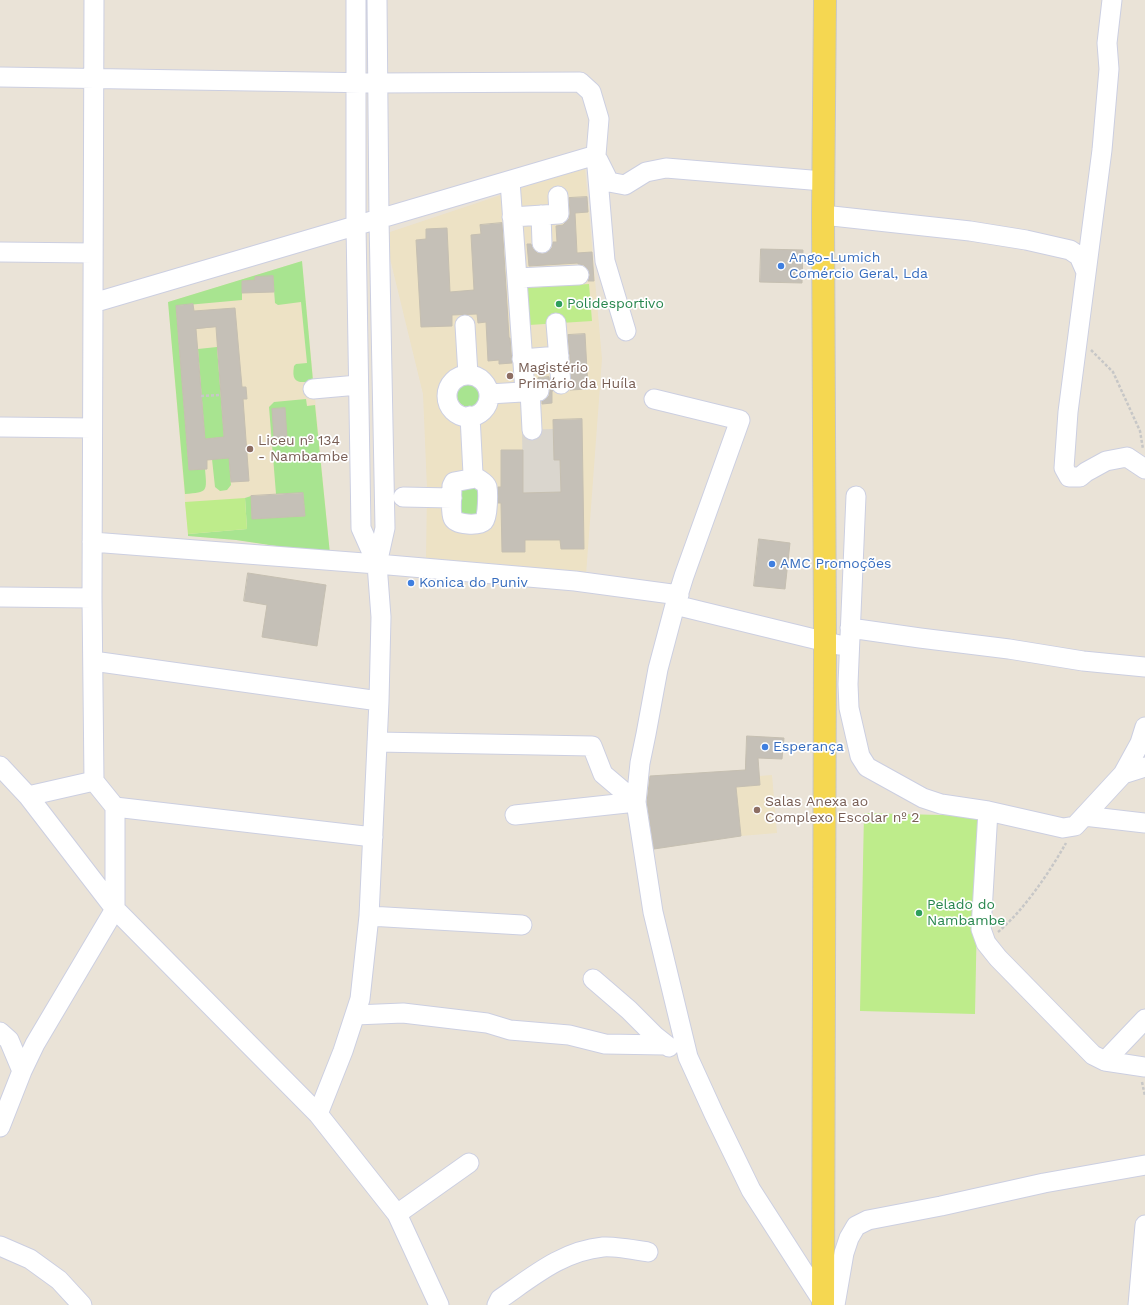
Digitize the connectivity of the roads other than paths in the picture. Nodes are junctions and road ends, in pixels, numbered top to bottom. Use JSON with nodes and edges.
{"nodes":[{"id":1,"x":94,"y":0,"type":"edge"},
{"id":2,"x":356,"y":0,"type":"edge"},
{"id":3,"x":377,"y":0,"type":"edge"},
{"id":4,"x":1112,"y":0,"type":"edge"},
{"id":5,"x":827,"y":3,"type":"edge"},
{"id":6,"x":0,"y":77,"type":"edge"},
{"id":7,"x":93,"y":79,"type":"junction"},
{"id":8,"x":355,"y":82,"type":"junction"},
{"id":9,"x":377,"y":83,"type":"junction"},
{"id":10,"x":596,"y":155,"type":"junction"},
{"id":11,"x":510,"y":181,"type":"junction"},
{"id":12,"x":823,"y":181,"type":"junction"},
{"id":13,"x":558,"y":196,"type":"dead end"},
{"id":14,"x":541,"y":215,"type":"junction"},
{"id":15,"x":823,"y":215,"type":"junction"},
{"id":16,"x":512,"y":217,"type":"junction"},
{"id":17,"x":379,"y":219,"type":"junction"},
{"id":18,"x":356,"y":226,"type":"junction"},
{"id":19,"x":542,"y":243,"type":"dead end"},
{"id":20,"x":0,"y":252,"type":"edge"},
{"id":21,"x":93,"y":253,"type":"junction"},
{"id":22,"x":1086,"y":272,"type":"junction"},
{"id":23,"x":579,"y":275,"type":"dead end"},
{"id":24,"x":516,"y":278,"type":"junction"},
{"id":25,"x":93,"y":303,"type":"junction"},
{"id":26,"x":556,"y":323,"type":"dead end"},
{"id":27,"x":465,"y":325,"type":"dead end"},
{"id":28,"x":626,"y":332,"type":"dead end"},
{"id":29,"x":558,"y":356,"type":"junction"},
{"id":30,"x":522,"y":359,"type":"junction"},
{"id":31,"x":468,"y":374,"type":"junction"},
{"id":32,"x":560,"y":384,"type":"dead end"},
{"id":33,"x":358,"y":385,"type":"junction"},
{"id":34,"x":313,"y":389,"type":"dead end"},
{"id":35,"x":531,"y":391,"type":"junction"},
{"id":36,"x":489,"y":394,"type":"junction"},
{"id":37,"x":654,"y":399,"type":"dead end"},
{"id":38,"x":470,"y":416,"type":"junction"},
{"id":39,"x":0,"y":427,"type":"edge"},
{"id":40,"x":92,"y":428,"type":"junction"},
{"id":41,"x":532,"y":430,"type":"dead end"},
{"id":42,"x":1144,"y":461,"type":"edge"},
{"id":43,"x":473,"y":474,"type":"junction"},
{"id":44,"x":856,"y":496,"type":"dead end"},
{"id":45,"x":403,"y":497,"type":"dead end"},
{"id":46,"x":452,"y":498,"type":"junction"},
{"id":47,"x":92,"y":542,"type":"junction"},
{"id":48,"x":377,"y":564,"type":"junction"},
{"id":49,"x":0,"y":597,"type":"edge"},
{"id":50,"x":92,"y":598,"type":"junction"},
{"id":51,"x":677,"y":600,"type":"junction"},
{"id":52,"x":850,"y":628,"type":"junction"},
{"id":53,"x":825,"y":642,"type":"junction"},
{"id":54,"x":849,"y":648,"type":"junction"},
{"id":55,"x":93,"y":661,"type":"junction"},
{"id":56,"x":1145,"y":667,"type":"edge"},
{"id":57,"x":379,"y":701,"type":"junction"},
{"id":58,"x":1145,"y":727,"type":"edge"},
{"id":59,"x":377,"y":742,"type":"junction"},
{"id":60,"x":0,"y":766,"type":"edge"},
{"id":61,"x":1145,"y":767,"type":"edge"},
{"id":62,"x":1123,"y":774,"type":"junction"},
{"id":63,"x":94,"y":781,"type":"junction"},
{"id":64,"x":28,"y":796,"type":"junction"},
{"id":65,"x":636,"y":802,"type":"junction"},
{"id":66,"x":115,"y":807,"type":"junction"},
{"id":67,"x":988,"y":811,"type":"junction"},
{"id":68,"x":515,"y":815,"type":"dead end"},
{"id":69,"x":1079,"y":821,"type":"junction"},
{"id":70,"x":1145,"y":823,"type":"edge"},
{"id":71,"x":373,"y":836,"type":"junction"},
{"id":72,"x":115,"y":909,"type":"junction"},
{"id":73,"x":369,"y":916,"type":"junction"},
{"id":74,"x":522,"y":925,"type":"dead end"},
{"id":75,"x":593,"y":979,"type":"dead end"},
{"id":76,"x":358,"y":1007,"type":"junction"},
{"id":77,"x":1145,"y":1019,"type":"edge"},
{"id":78,"x":4,"y":1036,"type":"edge"},
{"id":79,"x":35,"y":1044,"type":"junction"},
{"id":80,"x":665,"y":1045,"type":"junction"},
{"id":81,"x":688,"y":1057,"type":"junction"},
{"id":82,"x":1106,"y":1061,"type":"junction"},
{"id":83,"x":1145,"y":1067,"type":"edge"},
{"id":84,"x":20,"y":1076,"type":"junction"},
{"id":85,"x":0,"y":1085,"type":"edge"},
{"id":86,"x":2,"y":1114,"type":"edge"},
{"id":87,"x":318,"y":1114,"type":"junction"},
{"id":88,"x":469,"y":1162,"type":"dead end"},
{"id":89,"x":1145,"y":1165,"type":"edge"},
{"id":90,"x":397,"y":1214,"type":"junction"},
{"id":91,"x":1145,"y":1225,"type":"edge"},
{"id":92,"x":0,"y":1246,"type":"edge"},
{"id":93,"x":648,"y":1252,"type":"dead end"},
{"id":94,"x":827,"y":1304,"type":"edge"},
{"id":95,"x":82,"y":1305,"type":"edge"},
{"id":96,"x":439,"y":1305,"type":"edge"},
{"id":97,"x":497,"y":1305,"type":"edge"},
{"id":98,"x":1138,"y":1305,"type":"edge"}],
"edges":[{"from":1,"to":7,"type":"street"},
{"from":2,"to":8,"type":"street"},
{"from":3,"to":9,"type":"street"},
{"from":4,"to":22,"type":"street"},
{"from":5,"to":12,"type":"main road"},
{"from":6,"to":7,"type":"street"},
{"from":7,"to":8,"type":"street"},
{"from":7,"to":21,"type":"street"},
{"from":8,"to":9,"type":"street"},
{"from":8,"to":18,"type":"street"},
{"from":9,"to":10,"type":"street"},
{"from":9,"to":17,"type":"street"},
{"from":10,"to":11,"type":"street"},
{"from":10,"to":12,"type":"street"},
{"from":10,"to":28,"type":"street"},
{"from":11,"to":16,"type":"street"},
{"from":11,"to":17,"type":"street"},
{"from":12,"to":15,"type":"main road"},
{"from":13,"to":14,"type":"street"},
{"from":14,"to":16,"type":"street"},
{"from":14,"to":19,"type":"street"},
{"from":15,"to":22,"type":"street"},
{"from":15,"to":53,"type":"main road"},
{"from":16,"to":24,"type":"street"},
{"from":17,"to":18,"type":"street"},
{"from":17,"to":48,"type":"street"},
{"from":18,"to":25,"type":"street"},
{"from":18,"to":33,"type":"street"},
{"from":20,"to":21,"type":"street"},
{"from":21,"to":25,"type":"street"},
{"from":22,"to":42,"type":"street"},
{"from":23,"to":24,"type":"street"},
{"from":24,"to":30,"type":"street"},
{"from":25,"to":40,"type":"street"},
{"from":26,"to":29,"type":"street"},
{"from":27,"to":31,"type":"street"},
{"from":29,"to":30,"type":"street"},
{"from":29,"to":32,"type":"street"},
{"from":30,"to":35,"type":"street"},
{"from":31,"to":36,"type":"street"},
{"from":31,"to":38,"type":"street"},
{"from":33,"to":34,"type":"street"},
{"from":33,"to":48,"type":"street"},
{"from":35,"to":36,"type":"street"},
{"from":35,"to":41,"type":"street"},
{"from":36,"to":38,"type":"street"},
{"from":37,"to":51,"type":"street"},
{"from":38,"to":43,"type":"street"},
{"from":39,"to":40,"type":"street"},
{"from":40,"to":47,"type":"street"},
{"from":43,"to":46,"type":"street"},
{"from":43,"to":46,"type":"street"},
{"from":44,"to":52,"type":"street"},
{"from":45,"to":46,"type":"street"},
{"from":47,"to":48,"type":"street"},
{"from":47,"to":50,"type":"street"},
{"from":48,"to":51,"type":"street"},
{"from":48,"to":57,"type":"street"},
{"from":49,"to":50,"type":"street"},
{"from":50,"to":55,"type":"street"},
{"from":51,"to":53,"type":"street"},
{"from":51,"to":65,"type":"street"},
{"from":52,"to":54,"type":"street"},
{"from":52,"to":56,"type":"street"},
{"from":53,"to":54,"type":"street"},
{"from":53,"to":94,"type":"main road"},
{"from":54,"to":67,"type":"street"},
{"from":55,"to":57,"type":"street"},
{"from":55,"to":63,"type":"street"},
{"from":57,"to":59,"type":"street"},
{"from":58,"to":62,"type":"street"},
{"from":59,"to":65,"type":"street"},
{"from":59,"to":71,"type":"street"},
{"from":60,"to":64,"type":"street"},
{"from":61,"to":62,"type":"street"},
{"from":62,"to":69,"type":"street"},
{"from":63,"to":64,"type":"street"},
{"from":63,"to":66,"type":"street"},
{"from":64,"to":72,"type":"street"},
{"from":65,"to":68,"type":"street"},
{"from":65,"to":81,"type":"street"},
{"from":66,"to":71,"type":"street"},
{"from":66,"to":72,"type":"street"},
{"from":67,"to":69,"type":"street"},
{"from":67,"to":82,"type":"street"},
{"from":69,"to":70,"type":"street"},
{"from":71,"to":73,"type":"street"},
{"from":72,"to":79,"type":"street"},
{"from":72,"to":87,"type":"street"},
{"from":73,"to":74,"type":"street"},
{"from":73,"to":76,"type":"street"},
{"from":75,"to":80,"type":"street"},
{"from":76,"to":80,"type":"street"},
{"from":76,"to":87,"type":"street"},
{"from":77,"to":82,"type":"street"},
{"from":78,"to":79,"type":"street"},
{"from":78,"to":84,"type":"street"},
{"from":79,"to":84,"type":"street"},
{"from":80,"to":81,"type":"street"},
{"from":81,"to":94,"type":"street"},
{"from":82,"to":83,"type":"street"},
{"from":84,"to":85,"type":"street"},
{"from":84,"to":86,"type":"street"},
{"from":87,"to":90,"type":"street"},
{"from":88,"to":90,"type":"street"},
{"from":89,"to":94,"type":"street"},
{"from":90,"to":96,"type":"street"},
{"from":91,"to":98,"type":"street"},
{"from":92,"to":95,"type":"street"},
{"from":93,"to":97,"type":"street"}]}
